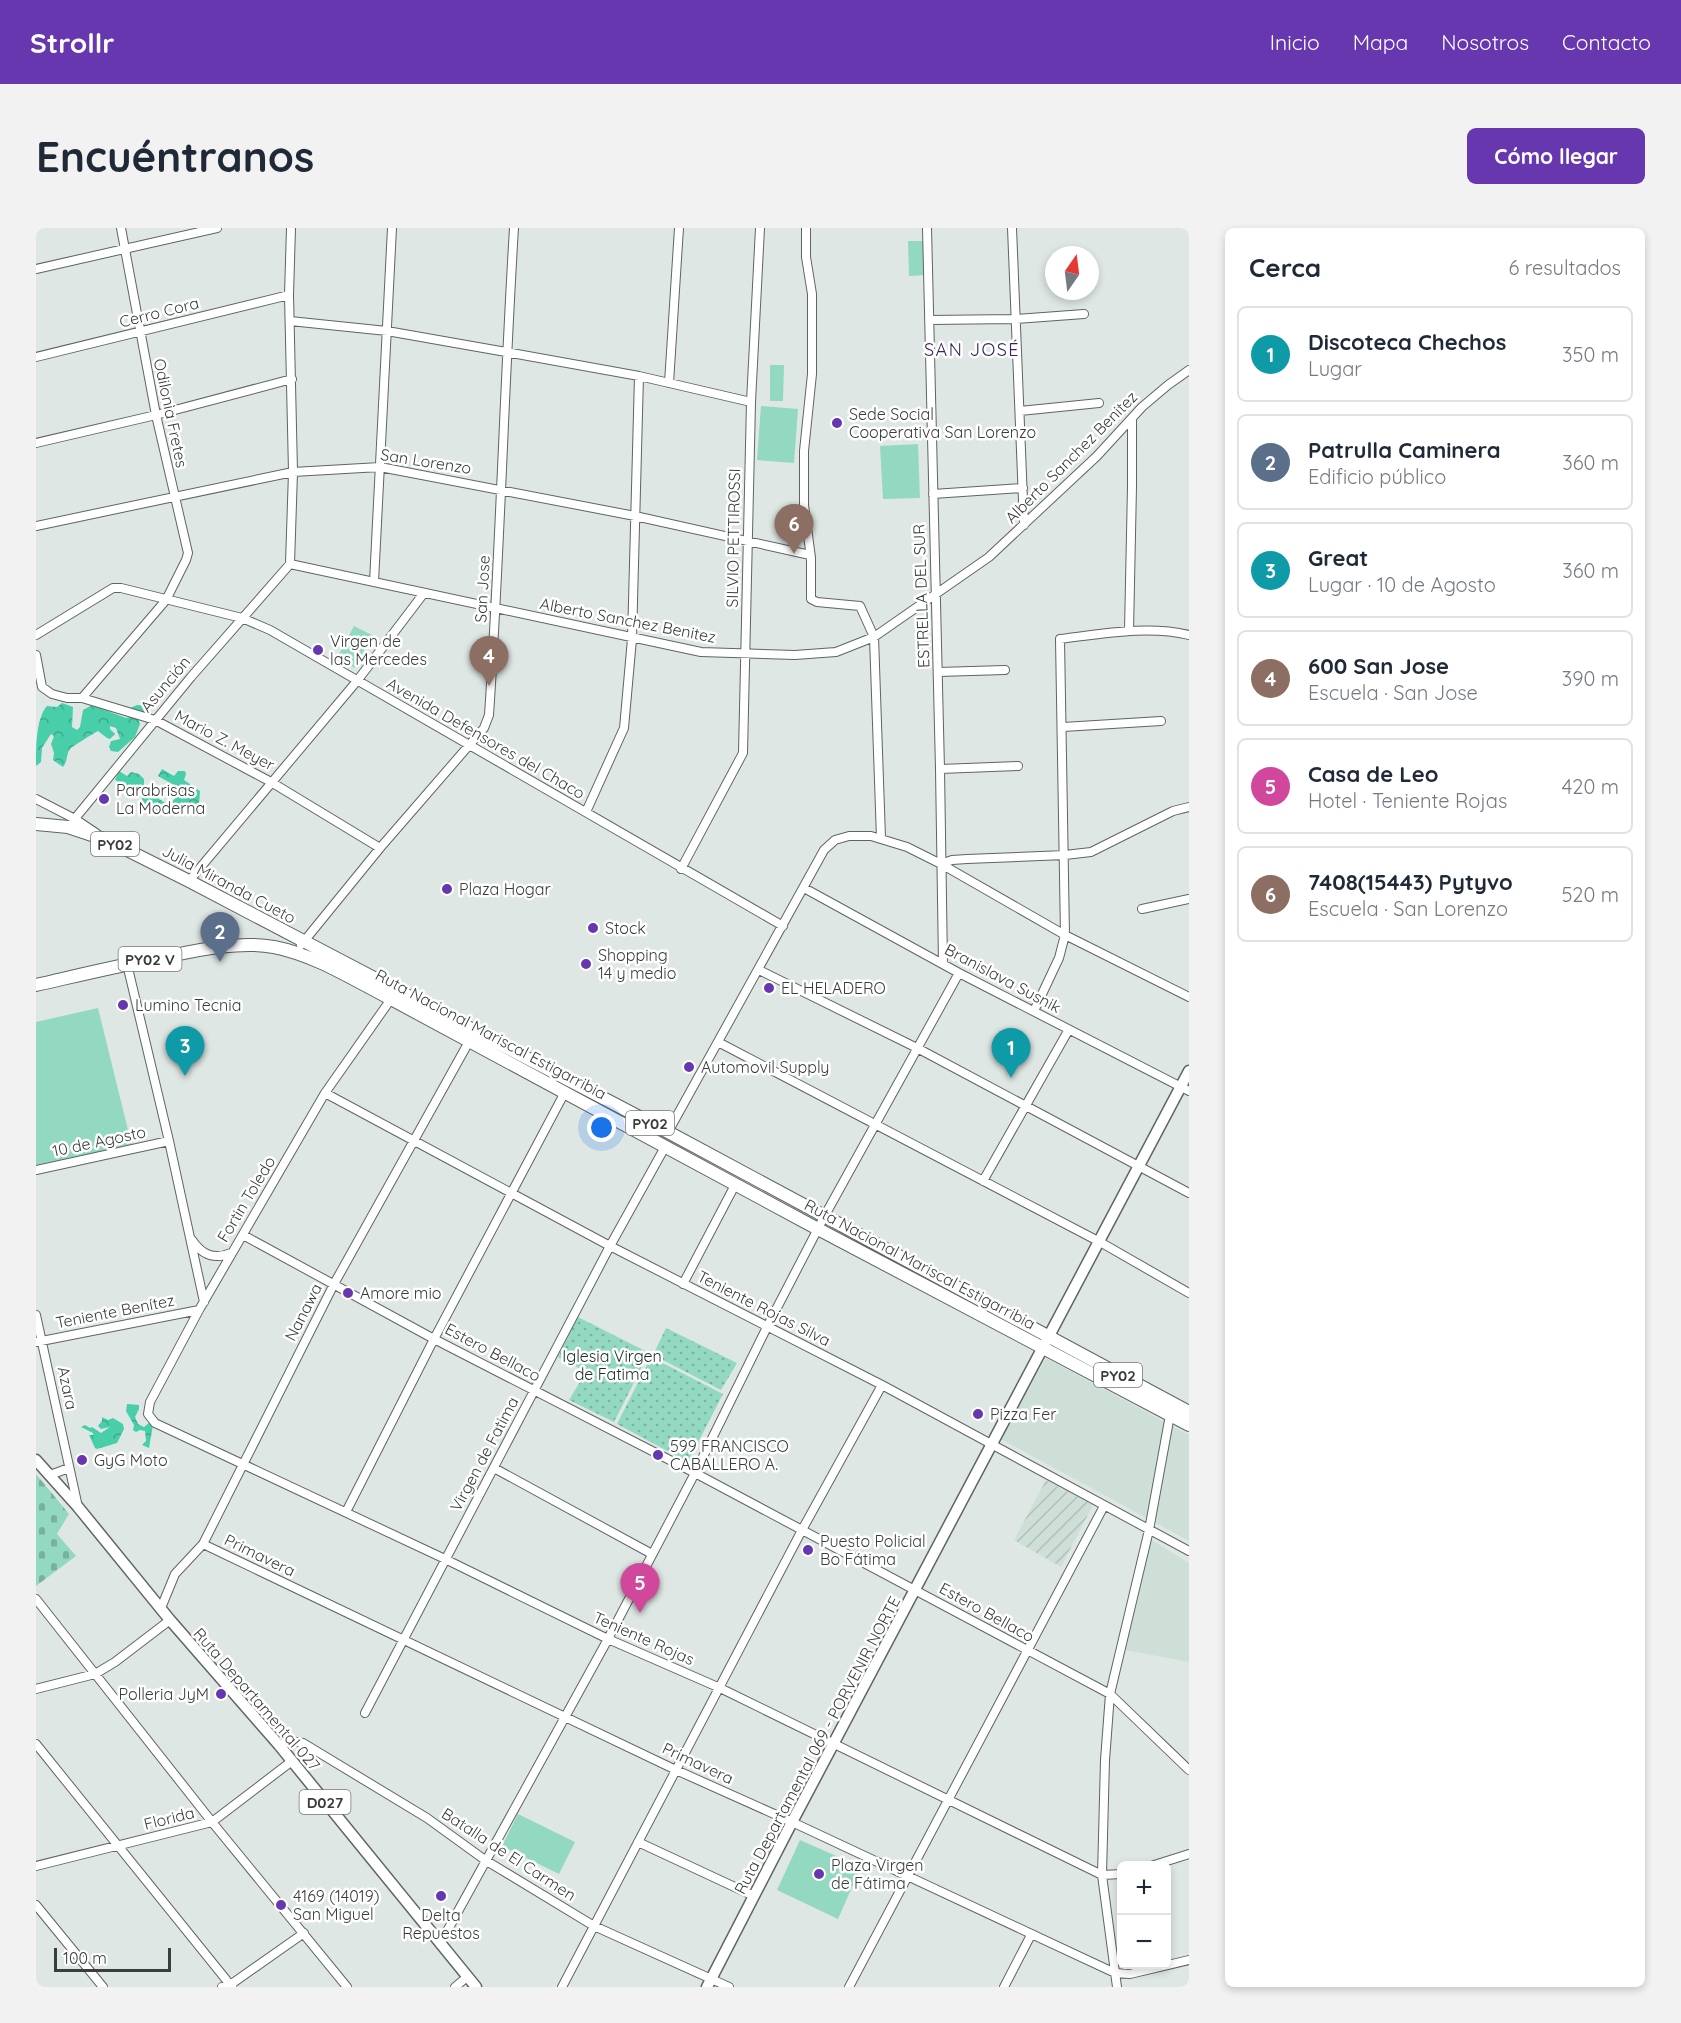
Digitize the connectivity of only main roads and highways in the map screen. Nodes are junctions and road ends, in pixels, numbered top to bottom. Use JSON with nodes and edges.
{"nodes":[{"id":1,"x":36,"y":824,"type":"edge"},
{"id":2,"x":269,"y":924,"type":"junction"},
{"id":3,"x":303,"y":942,"type":"joint"},
{"id":4,"x":265,"y":947,"type":"junction"},
{"id":5,"x":36,"y":985,"type":"edge"},
{"id":6,"x":472,"y":1036,"type":"junction"},
{"id":7,"x":1189,"y":1071,"type":"edge"},
{"id":8,"x":1185,"y":1089,"type":"edge"},
{"id":9,"x":1045,"y":1343,"type":"junction"},
{"id":10,"x":1189,"y":1412,"type":"edge"},
{"id":11,"x":1189,"y":1425,"type":"edge"},
{"id":12,"x":36,"y":1460,"type":"edge"},
{"id":13,"x":709,"y":1983,"type":"edge"},
{"id":14,"x":476,"y":1987,"type":"edge"}],
"edges":[{"from":1,"to":2,"type":"highway","name":"Julia Miranda Cueto","number":"PY02"},
{"from":2,"to":3,"type":"highway","name":"Julia Miranda Cueto","number":"PY02"},
{"from":2,"to":4,"type":"highway"},
{"from":3,"to":6,"type":"highway","name":"Ruta Nacional Mariscal Estigarribia","number":"PY02"},
{"from":4,"to":5,"type":"highway","name":"Ruta Nacional Mariscal Estigarribia","number":"PY02 V"},
{"from":4,"to":6,"type":"highway","name":"Ruta Nacional Mariscal Estigarribia","number":"PY02"},
{"from":6,"to":9,"type":"highway","name":"Ruta Nacional Mariscal Estigarribia","number":"PY02"},
{"from":6,"to":9,"type":"highway","name":"Ruta Nacional Mariscal Estigarribia","number":"PY02"},
{"from":7,"to":8,"type":"main road","name":"Ruta Departamental 069 - PORVENIR NORTE"},
{"from":8,"to":9,"type":"main road","name":"Ruta Departamental 069 - PORVENIR NORTE"},
{"from":9,"to":10,"type":"highway","name":"Ruta Nacional Mariscal Estigarribia","number":"PY02"},
{"from":9,"to":11,"type":"highway","name":"Ruta Nacional Mariscal Estigarribia","number":"PY02"},
{"from":9,"to":13,"type":"main road","name":"Ruta Departamental 069 - PORVENIR NORTE"},
{"from":12,"to":14,"type":"main road","name":"Ruta Departamental 027","number":"D027"}]}
